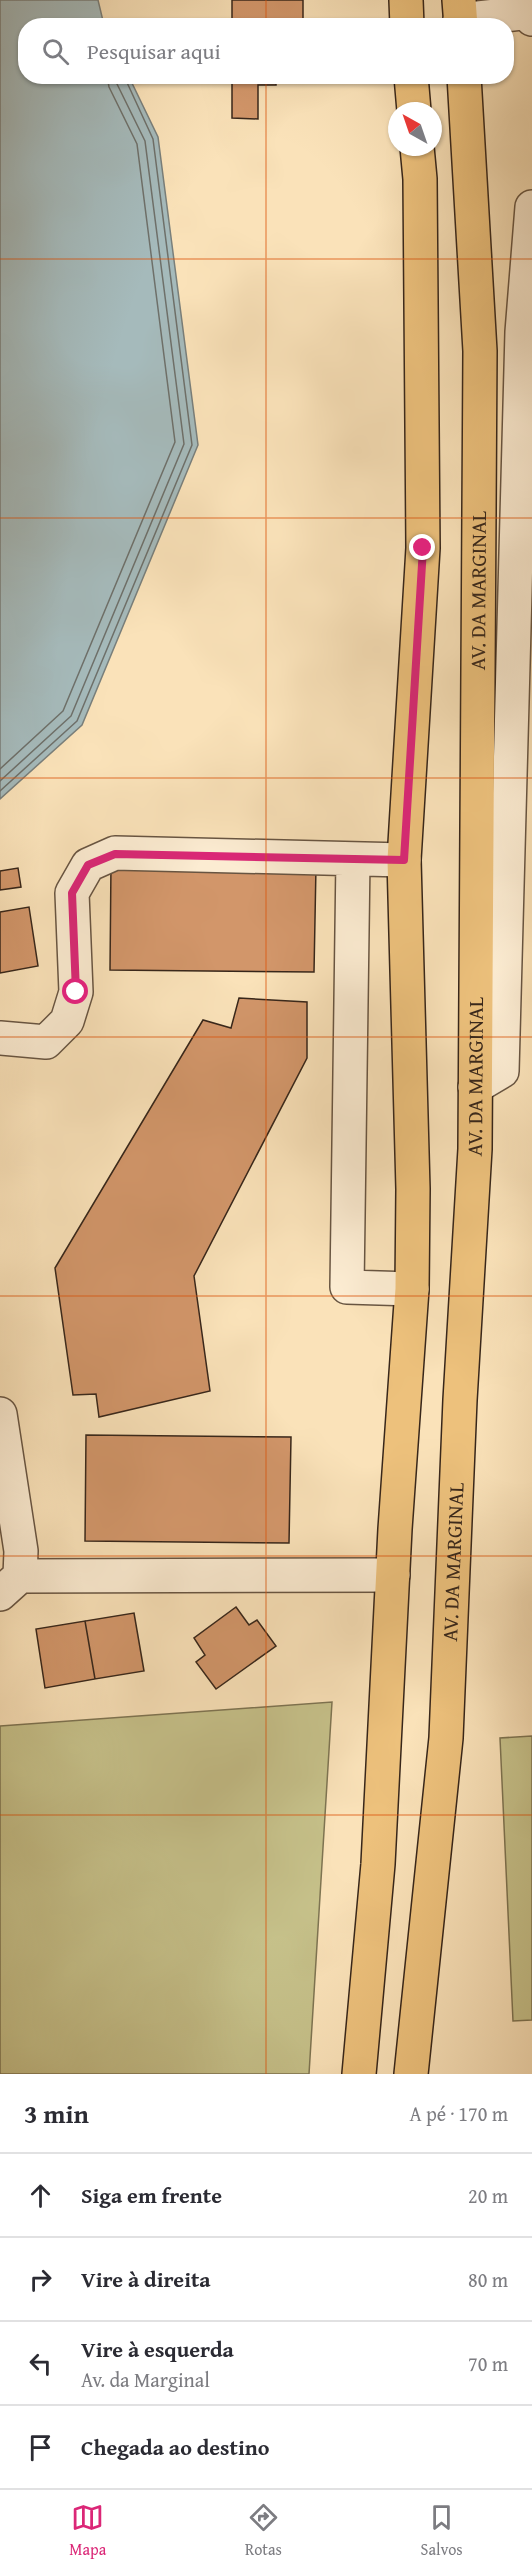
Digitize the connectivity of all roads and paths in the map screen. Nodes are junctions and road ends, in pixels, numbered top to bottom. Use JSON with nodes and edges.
{"nodes":[{"id":1,"x":406,"y":0,"type":"edge"},
{"id":2,"x":460,"y":15,"type":"edge"},
{"id":3,"x":407,"y":18,"type":"edge"},
{"id":4,"x":532,"y":19,"type":"edge"},
{"id":5,"x":412,"y":84,"type":"edge"},
{"id":6,"x":464,"y":84,"type":"edge"},
{"id":7,"x":413,"y":102,"type":"edge"},
{"id":8,"x":418,"y":156,"type":"edge"},
{"id":9,"x":532,"y":207,"type":"edge"},
{"id":10,"x":353,"y":859,"type":"junction"},
{"id":11,"x":404,"y":860,"type":"junction"},
{"id":12,"x":0,"y":1038,"type":"edge"},
{"id":13,"x":475,"y":1087,"type":"junction"},
{"id":14,"x":412,"y":1289,"type":"junction"},
{"id":15,"x":0,"y":1414,"type":"edge"},
{"id":16,"x":393,"y":1575,"type":"junction"},
{"id":17,"x":10,"y":1585,"type":"edge"},
{"id":18,"x":359,"y":2074,"type":"edge"},
{"id":19,"x":411,"y":2074,"type":"edge"}],
"edges":[{"from":1,"to":3,"type":"main road"},
{"from":2,"to":4,"type":"street"},
{"from":5,"to":7,"type":"main road"},
{"from":6,"to":13,"type":"main road","name":"AV. DA MARGINAL"},
{"from":8,"to":11,"type":"main road"},
{"from":9,"to":13,"type":"street"},
{"from":10,"to":11,"type":"street"},
{"from":10,"to":12,"type":"street"},
{"from":10,"to":14,"type":"street"},
{"from":11,"to":14,"type":"main road"},
{"from":13,"to":19,"type":"main road","name":"AV. DA MARGINAL"},
{"from":14,"to":16,"type":"main road"},
{"from":15,"to":17,"type":"street"},
{"from":16,"to":17,"type":"street"},
{"from":16,"to":18,"type":"main road"}]}
